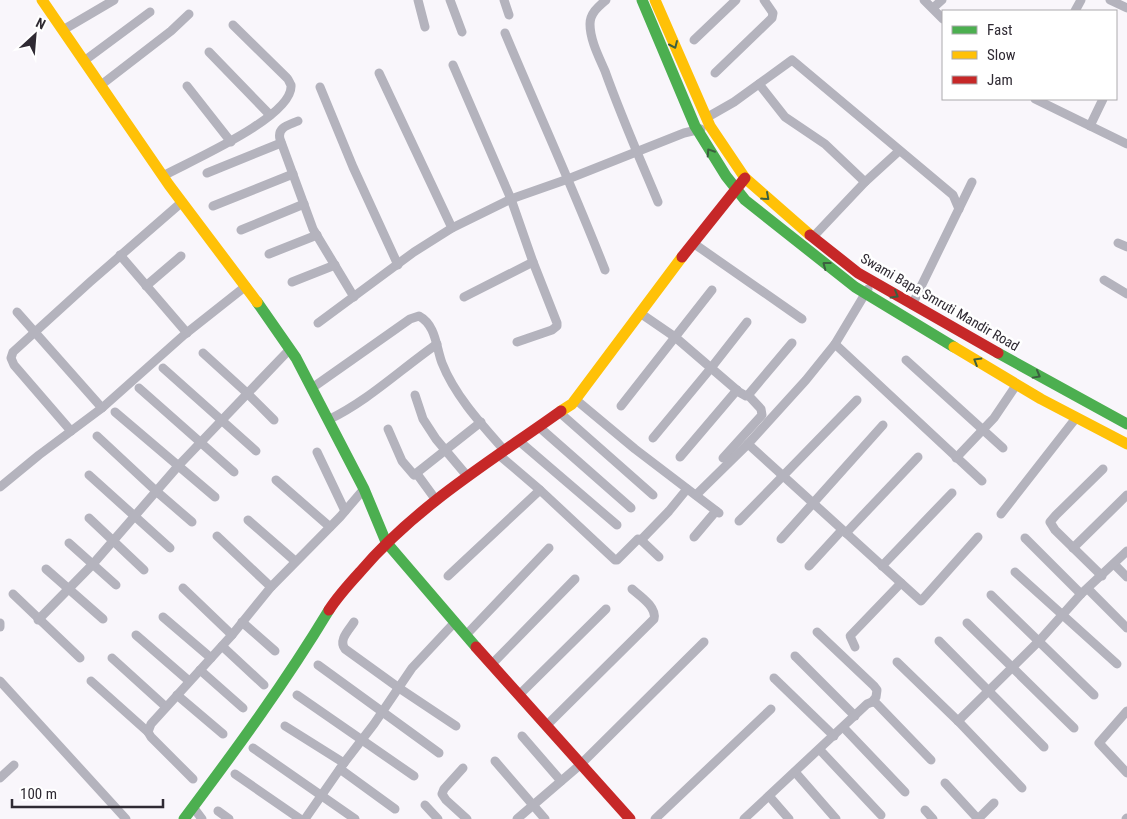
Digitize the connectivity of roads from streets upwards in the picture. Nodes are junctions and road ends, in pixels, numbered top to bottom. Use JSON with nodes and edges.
{"nodes":[{"id":1,"x":43,"y":0,"type":"edge"},
{"id":2,"x":114,"y":0,"type":"edge"},
{"id":3,"x":418,"y":0,"type":"edge"},
{"id":4,"x":450,"y":0,"type":"edge"},
{"id":5,"x":504,"y":0,"type":"edge"},
{"id":6,"x":606,"y":0,"type":"edge"},
{"id":7,"x":642,"y":0,"type":"edge"},
{"id":8,"x":655,"y":0,"type":"edge"},
{"id":9,"x":736,"y":0,"type":"edge"},
{"id":10,"x":764,"y":0,"type":"edge"},
{"id":11,"x":924,"y":0,"type":"edge"},
{"id":12,"x":942,"y":0,"type":"edge"},
{"id":13,"x":1110,"y":0,"type":"edge"},
{"id":14,"x":595,"y":3,"type":"edge"},
{"id":15,"x":933,"y":8,"type":"junction"},
{"id":16,"x":1127,"y":8,"type":"edge"},
{"id":17,"x":150,"y":12,"type":"dead end"},
{"id":18,"x":189,"y":14,"type":"dead end"},
{"id":19,"x":509,"y":15,"type":"dead end"},
{"id":20,"x":942,"y":18,"type":"edge"},
{"id":21,"x":233,"y":25,"type":"dead end"},
{"id":22,"x":425,"y":27,"type":"dead end"},
{"id":23,"x":63,"y":30,"type":"junction"},
{"id":24,"x":462,"y":32,"type":"dead end"},
{"id":25,"x":505,"y":33,"type":"dead end"},
{"id":26,"x":694,"y":40,"type":"dead end"},
{"id":27,"x":209,"y":52,"type":"dead end"},
{"id":28,"x":84,"y":61,"type":"junction"},
{"id":29,"x":453,"y":65,"type":"dead end"},
{"id":30,"x":379,"y":73,"type":"dead end"},
{"id":31,"x":715,"y":73,"type":"dead end"},
{"id":32,"x":759,"y":84,"type":"junction"},
{"id":33,"x":101,"y":85,"type":"junction"},
{"id":34,"x":187,"y":86,"type":"dead end"},
{"id":35,"x":320,"y":87,"type":"dead end"},
{"id":36,"x":1103,"y":100,"type":"edge"},
{"id":37,"x":1052,"y":102,"type":"edge"},
{"id":38,"x":270,"y":115,"type":"junction"},
{"id":39,"x":298,"y":122,"type":"dead end"},
{"id":40,"x":708,"y":122,"type":"junction"},
{"id":41,"x":1090,"y":126,"type":"junction"},
{"id":42,"x":697,"y":130,"type":"junction"},
{"id":43,"x":231,"y":142,"type":"junction"},
{"id":44,"x":282,"y":143,"type":"junction"},
{"id":45,"x":1127,"y":144,"type":"edge"},
{"id":46,"x":636,"y":151,"type":"junction"},
{"id":47,"x":899,"y":151,"type":"junction"},
{"id":48,"x":207,"y":173,"type":"dead end"},
{"id":49,"x":293,"y":174,"type":"junction"},
{"id":50,"x":163,"y":176,"type":"junction"},
{"id":51,"x":745,"y":178,"type":"junction"},
{"id":52,"x":568,"y":179,"type":"junction"},
{"id":53,"x":865,"y":182,"type":"junction"},
{"id":54,"x":972,"y":182,"type":"dead end"},
{"id":55,"x":736,"y":189,"type":"junction"},
{"id":56,"x":511,"y":199,"type":"junction"},
{"id":57,"x":182,"y":202,"type":"junction"},
{"id":58,"x":658,"y":202,"type":"dead end"},
{"id":59,"x":304,"y":204,"type":"junction"},
{"id":60,"x":213,"y":206,"type":"dead end"},
{"id":61,"x":959,"y":210,"type":"junction"},
{"id":62,"x":452,"y":228,"type":"junction"},
{"id":63,"x":241,"y":230,"type":"dead end"},
{"id":64,"x":317,"y":235,"type":"junction"},
{"id":65,"x":813,"y":237,"type":"junction"},
{"id":66,"x":1118,"y":242,"type":"dead end"},
{"id":67,"x":693,"y":243,"type":"junction"},
{"id":68,"x":1127,"y":247,"type":"edge"},
{"id":69,"x":269,"y":254,"type":"dead end"},
{"id":70,"x":120,"y":255,"type":"junction"},
{"id":71,"x":181,"y":256,"type":"dead end"},
{"id":72,"x":532,"y":262,"type":"junction"},
{"id":73,"x":398,"y":264,"type":"junction"},
{"id":74,"x":335,"y":265,"type":"junction"},
{"id":75,"x":605,"y":270,"type":"dead end"},
{"id":76,"x":1104,"y":280,"type":"dead end"},
{"id":77,"x":292,"y":282,"type":"dead end"},
{"id":78,"x":873,"y":282,"type":"junction"},
{"id":79,"x":146,"y":286,"type":"junction"},
{"id":80,"x":246,"y":286,"type":"junction"},
{"id":81,"x":712,"y":290,"type":"dead end"},
{"id":82,"x":865,"y":294,"type":"junction"},
{"id":83,"x":1127,"y":294,"type":"edge"},
{"id":84,"x":354,"y":297,"type":"junction"},
{"id":85,"x":464,"y":297,"type":"dead end"},
{"id":86,"x":912,"y":305,"type":"junction"},
{"id":87,"x":17,"y":312,"type":"dead end"},
{"id":88,"x":640,"y":313,"type":"junction"},
{"id":89,"x":802,"y":319,"type":"dead end"},
{"id":90,"x":747,"y":322,"type":"dead end"},
{"id":91,"x":318,"y":323,"type":"dead end"},
{"id":92,"x":36,"y":333,"type":"junction"},
{"id":93,"x":186,"y":333,"type":"junction"},
{"id":94,"x":675,"y":337,"type":"junction"},
{"id":95,"x":517,"y":342,"type":"dead end"},
{"id":96,"x":792,"y":343,"type":"dead end"},
{"id":97,"x":437,"y":344,"type":"junction"},
{"id":98,"x":835,"y":344,"type":"junction"},
{"id":99,"x":290,"y":349,"type":"junction"},
{"id":100,"x":203,"y":353,"type":"dead end"},
{"id":101,"x":906,"y":360,"type":"dead end"},
{"id":102,"x":163,"y":368,"type":"dead end"},
{"id":103,"x":711,"y":368,"type":"junction"},
{"id":104,"x":1016,"y":384,"type":"junction"},
{"id":105,"x":140,"y":388,"type":"dead end"},
{"id":106,"x":312,"y":388,"type":"junction"},
{"id":107,"x":737,"y":390,"type":"junction"},
{"id":108,"x":247,"y":393,"type":"junction"},
{"id":109,"x":415,"y":395,"type":"dead end"},
{"id":110,"x":748,"y":395,"type":"junction"},
{"id":111,"x":575,"y":399,"type":"junction"},
{"id":112,"x":857,"y":400,"type":"dead end"},
{"id":113,"x":621,"y":406,"type":"dead end"},
{"id":114,"x":102,"y":408,"type":"junction"},
{"id":115,"x":115,"y":412,"type":"dead end"},
{"id":116,"x":559,"y":412,"type":"junction"},
{"id":117,"x":1076,"y":418,"type":"junction"},
{"id":118,"x":1125,"y":419,"type":"edge"},
{"id":119,"x":222,"y":420,"type":"junction"},
{"id":120,"x":274,"y":420,"type":"dead end"},
{"id":121,"x":328,"y":420,"type":"junction"},
{"id":122,"x":480,"y":422,"type":"junction"},
{"id":123,"x":883,"y":425,"type":"dead end"},
{"id":124,"x":538,"y":427,"type":"junction"},
{"id":125,"x":388,"y":429,"type":"dead end"},
{"id":126,"x":983,"y":430,"type":"junction"},
{"id":127,"x":71,"y":431,"type":"junction"},
{"id":128,"x":97,"y":436,"type":"dead end"},
{"id":129,"x":653,"y":438,"type":"dead end"},
{"id":130,"x":519,"y":441,"type":"junction"},
{"id":131,"x":201,"y":442,"type":"junction"},
{"id":132,"x":748,"y":444,"type":"junction"},
{"id":133,"x":1127,"y":444,"type":"edge"},
{"id":134,"x":1002,"y":448,"type":"dead end"},
{"id":135,"x":256,"y":451,"type":"dead end"},
{"id":136,"x":446,"y":451,"type":"junction"},
{"id":137,"x":317,"y":452,"type":"dead end"},
{"id":138,"x":502,"y":453,"type":"junction"},
{"id":139,"x":918,"y":456,"type":"dead end"},
{"id":140,"x":680,"y":457,"type":"dead end"},
{"id":141,"x":723,"y":458,"type":"dead end"},
{"id":142,"x":956,"y":458,"type":"junction"},
{"id":143,"x":179,"y":465,"type":"junction"},
{"id":144,"x":1103,"y":469,"type":"dead end"},
{"id":145,"x":234,"y":472,"type":"dead end"},
{"id":146,"x":417,"y":474,"type":"junction"},
{"id":147,"x":89,"y":475,"type":"dead end"},
{"id":148,"x":782,"y":476,"type":"junction"},
{"id":149,"x":468,"y":477,"type":"junction"},
{"id":150,"x":276,"y":480,"type":"dead end"},
{"id":151,"x":982,"y":482,"type":"dead end"},
{"id":152,"x":0,"y":488,"type":"edge"},
{"id":153,"x":364,"y":489,"type":"junction"},
{"id":154,"x":687,"y":489,"type":"junction"},
{"id":155,"x":540,"y":490,"type":"junction"},
{"id":156,"x":156,"y":491,"type":"junction"},
{"id":157,"x":952,"y":493,"type":"dead end"},
{"id":158,"x":653,"y":495,"type":"dead end"},
{"id":159,"x":696,"y":495,"type":"junction"},
{"id":160,"x":1127,"y":495,"type":"edge"},
{"id":161,"x":215,"y":497,"type":"dead end"},
{"id":162,"x":436,"y":500,"type":"junction"},
{"id":163,"x":813,"y":504,"type":"junction"},
{"id":164,"x":631,"y":508,"type":"dead end"},
{"id":165,"x":346,"y":510,"type":"junction"},
{"id":166,"x":1001,"y":514,"type":"dead end"},
{"id":167,"x":135,"y":515,"type":"junction"},
{"id":168,"x":89,"y":518,"type":"dead end"},
{"id":169,"x":248,"y":520,"type":"dead end"},
{"id":170,"x":739,"y":521,"type":"dead end"},
{"id":171,"x":192,"y":522,"type":"dead end"},
{"id":172,"x":618,"y":525,"type":"dead end"},
{"id":173,"x":330,"y":527,"type":"junction"},
{"id":174,"x":844,"y":532,"type":"junction"},
{"id":175,"x":217,"y":536,"type":"dead end"},
{"id":176,"x":694,"y":537,"type":"dead end"},
{"id":177,"x":978,"y":537,"type":"dead end"},
{"id":178,"x":1024,"y":538,"type":"dead end"},
{"id":179,"x":781,"y":539,"type":"dead end"},
{"id":180,"x":641,"y":540,"type":"junction"},
{"id":181,"x":113,"y":541,"type":"junction"},
{"id":182,"x":386,"y":542,"type":"junction"},
{"id":183,"x":69,"y":544,"type":"dead end"},
{"id":184,"x":170,"y":548,"type":"dead end"},
{"id":185,"x":548,"y":548,"type":"dead end"},
{"id":186,"x":1073,"y":548,"type":"junction"},
{"id":187,"x":1127,"y":552,"type":"edge"},
{"id":188,"x":659,"y":557,"type":"dead end"},
{"id":189,"x":295,"y":561,"type":"junction"},
{"id":190,"x":93,"y":564,"type":"junction"},
{"id":191,"x":1114,"y":564,"type":"junction"},
{"id":192,"x":809,"y":566,"type":"dead end"},
{"id":193,"x":882,"y":566,"type":"junction"},
{"id":194,"x":46,"y":569,"type":"dead end"},
{"id":195,"x":144,"y":570,"type":"dead end"},
{"id":196,"x":1015,"y":572,"type":"dead end"},
{"id":197,"x":448,"y":576,"type":"dead end"},
{"id":198,"x":1102,"y":576,"type":"junction"},
{"id":199,"x":1127,"y":577,"type":"edge"},
{"id":200,"x":575,"y":579,"type":"dead end"},
{"id":201,"x":901,"y":584,"type":"junction"},
{"id":202,"x":116,"y":586,"type":"dead end"},
{"id":203,"x":271,"y":587,"type":"junction"},
{"id":204,"x":183,"y":588,"type":"dead end"},
{"id":205,"x":632,"y":589,"type":"dead end"},
{"id":206,"x":69,"y":590,"type":"junction"},
{"id":207,"x":1085,"y":592,"type":"junction"},
{"id":208,"x":13,"y":594,"type":"dead end"},
{"id":209,"x":991,"y":595,"type":"dead end"},
{"id":210,"x":606,"y":608,"type":"dead end"},
{"id":211,"x":1062,"y":615,"type":"junction"},
{"id":212,"x":163,"y":617,"type":"dead end"},
{"id":213,"x":102,"y":619,"type":"dead end"},
{"id":214,"x":38,"y":620,"type":"junction"},
{"id":215,"x":242,"y":622,"type":"junction"},
{"id":216,"x":354,"y":622,"type":"dead end"},
{"id":217,"x":455,"y":622,"type":"junction"},
{"id":218,"x":966,"y":624,"type":"dead end"},
{"id":219,"x":1127,"y":628,"type":"edge"},
{"id":220,"x":817,"y":632,"type":"dead end"},
{"id":221,"x":136,"y":635,"type":"dead end"},
{"id":222,"x":232,"y":635,"type":"junction"},
{"id":223,"x":466,"y":635,"type":"junction"},
{"id":224,"x":1039,"y":641,"type":"junction"},
{"id":225,"x":704,"y":642,"type":"dead end"},
{"id":226,"x":939,"y":642,"type":"dead end"},
{"id":227,"x":222,"y":646,"type":"junction"},
{"id":228,"x":855,"y":647,"type":"dead end"},
{"id":229,"x":274,"y":651,"type":"dead end"},
{"id":230,"x":795,"y":656,"type":"dead end"},
{"id":231,"x":80,"y":658,"type":"dead end"},
{"id":232,"x":112,"y":658,"type":"dead end"},
{"id":233,"x":211,"y":658,"type":"junction"},
{"id":234,"x":897,"y":662,"type":"dead end"},
{"id":235,"x":492,"y":664,"type":"junction"},
{"id":236,"x":1117,"y":664,"type":"dead end"},
{"id":237,"x":318,"y":666,"type":"dead end"},
{"id":238,"x":1011,"y":667,"type":"junction"},
{"id":239,"x":200,"y":670,"type":"junction"},
{"id":240,"x":774,"y":678,"type":"dead end"},
{"id":241,"x":0,"y":681,"type":"edge"},
{"id":242,"x":91,"y":681,"type":"dead end"},
{"id":243,"x":190,"y":681,"type":"junction"},
{"id":244,"x":264,"y":685,"type":"dead end"},
{"id":245,"x":399,"y":688,"type":"junction"},
{"id":246,"x":988,"y":691,"type":"junction"},
{"id":247,"x":177,"y":695,"type":"junction"},
{"id":248,"x":297,"y":695,"type":"dead end"},
{"id":249,"x":519,"y":695,"type":"junction"},
{"id":250,"x":1094,"y":695,"type":"dead end"},
{"id":251,"x":872,"y":702,"type":"junction"},
{"id":252,"x":166,"y":707,"type":"junction"},
{"id":253,"x":243,"y":708,"type":"dead end"},
{"id":254,"x":771,"y":709,"type":"dead end"},
{"id":255,"x":1127,"y":711,"type":"edge"},
{"id":256,"x":382,"y":712,"type":"junction"},
{"id":257,"x":855,"y":716,"type":"junction"},
{"id":258,"x":958,"y":721,"type":"junction"},
{"id":259,"x":285,"y":726,"type":"dead end"},
{"id":260,"x":456,"y":726,"type":"dead end"},
{"id":261,"x":546,"y":726,"type":"junction"},
{"id":262,"x":843,"y":727,"type":"junction"},
{"id":263,"x":1074,"y":728,"type":"dead end"},
{"id":264,"x":148,"y":732,"type":"junction"},
{"id":265,"x":223,"y":734,"type":"dead end"},
{"id":266,"x":522,"y":736,"type":"dead end"},
{"id":267,"x":834,"y":736,"type":"junction"},
{"id":268,"x":362,"y":740,"type":"junction"},
{"id":269,"x":1044,"y":747,"type":"dead end"},
{"id":270,"x":253,"y":748,"type":"dead end"},
{"id":271,"x":820,"y":750,"type":"junction"},
{"id":272,"x":439,"y":753,"type":"dead end"},
{"id":273,"x":931,"y":760,"type":"dead end"},
{"id":274,"x":495,"y":761,"type":"dead end"},
{"id":275,"x":581,"y":764,"type":"junction"},
{"id":276,"x":14,"y":765,"type":"dead end"},
{"id":277,"x":342,"y":766,"type":"junction"},
{"id":278,"x":463,"y":768,"type":"dead end"},
{"id":279,"x":795,"y":772,"type":"junction"},
{"id":280,"x":1127,"y":773,"type":"edge"},
{"id":281,"x":235,"y":774,"type":"dead end"},
{"id":282,"x":414,"y":776,"type":"dead end"},
{"id":283,"x":0,"y":778,"type":"edge"},
{"id":284,"x":193,"y":779,"type":"dead end"},
{"id":285,"x":561,"y":781,"type":"junction"},
{"id":286,"x":945,"y":783,"type":"dead end"},
{"id":287,"x":1022,"y":788,"type":"dead end"},
{"id":288,"x":905,"y":792,"type":"dead end"},
{"id":289,"x":321,"y":796,"type":"junction"},
{"id":290,"x":769,"y":796,"type":"junction"},
{"id":291,"x":994,"y":803,"type":"dead end"},
{"id":292,"x":425,"y":805,"type":"dead end"},
{"id":293,"x":533,"y":805,"type":"junction"},
{"id":294,"x":193,"y":807,"type":"junction"},
{"id":295,"x":395,"y":809,"type":"dead end"},
{"id":296,"x":925,"y":810,"type":"dead end"},
{"id":297,"x":218,"y":811,"type":"dead end"},
{"id":298,"x":880,"y":815,"type":"dead end"},
{"id":299,"x":126,"y":819,"type":"edge"},
{"id":300,"x":184,"y":819,"type":"edge"},
{"id":301,"x":202,"y":819,"type":"edge"},
{"id":302,"x":229,"y":819,"type":"edge"},
{"id":303,"x":300,"y":819,"type":"edge"},
{"id":304,"x":305,"y":819,"type":"edge"},
{"id":305,"x":355,"y":819,"type":"edge"},
{"id":306,"x":438,"y":819,"type":"edge"},
{"id":307,"x":468,"y":819,"type":"edge"},
{"id":308,"x":517,"y":819,"type":"edge"},
{"id":309,"x":546,"y":819,"type":"edge"},
{"id":310,"x":630,"y":819,"type":"edge"},
{"id":311,"x":655,"y":819,"type":"edge"},
{"id":312,"x":744,"y":819,"type":"edge"},
{"id":313,"x":790,"y":819,"type":"edge"},
{"id":314,"x":836,"y":819,"type":"edge"},
{"id":315,"x":933,"y":819,"type":"edge"},
{"id":316,"x":978,"y":819,"type":"edge"}],
"edges":[{"from":1,"to":23,"type":"street"},
{"from":2,"to":23,"type":"street"},
{"from":3,"to":22,"type":"street"},
{"from":4,"to":24,"type":"street"},
{"from":5,"to":19,"type":"street"},
{"from":6,"to":14,"type":"street"},
{"from":7,"to":42,"type":"street"},
{"from":8,"to":40,"type":"street","name":"Swami Bapa Smruti Mandir Road","one_way":true},
{"from":9,"to":26,"type":"street"},
{"from":10,"to":31,"type":"street"},
{"from":11,"to":15,"type":"street"},
{"from":12,"to":15,"type":"street"},
{"from":13,"to":16,"type":"street"},
{"from":14,"to":46,"type":"street"},
{"from":15,"to":20,"type":"street"},
{"from":17,"to":28,"type":"street"},
{"from":18,"to":33,"type":"street"},
{"from":21,"to":38,"type":"street"},
{"from":23,"to":28,"type":"street"},
{"from":25,"to":52,"type":"street"},
{"from":27,"to":38,"type":"street"},
{"from":28,"to":33,"type":"street"},
{"from":29,"to":56,"type":"street"},
{"from":30,"to":62,"type":"street"},
{"from":32,"to":40,"type":"street"},
{"from":32,"to":47,"type":"street"},
{"from":32,"to":53,"type":"street"},
{"from":33,"to":50,"type":"street"},
{"from":34,"to":43,"type":"street"},
{"from":35,"to":73,"type":"street"},
{"from":36,"to":41,"type":"street"},
{"from":37,"to":41,"type":"street"},
{"from":38,"to":43,"type":"street"},
{"from":39,"to":44,"type":"street"},
{"from":40,"to":42,"type":"street"},
{"from":40,"to":51,"type":"street","name":"Swami Bapa Smruti Mandir Road"},
{"from":41,"to":45,"type":"street"},
{"from":42,"to":46,"type":"street"},
{"from":55,"to":42,"type":"street","one_way":true},
{"from":43,"to":50,"type":"street"},
{"from":44,"to":48,"type":"street"},
{"from":44,"to":49,"type":"street"},
{"from":46,"to":52,"type":"street"},
{"from":46,"to":58,"type":"street"},
{"from":47,"to":53,"type":"street"},
{"from":47,"to":61,"type":"street"},
{"from":49,"to":59,"type":"street"},
{"from":49,"to":60,"type":"street"},
{"from":50,"to":57,"type":"street"},
{"from":51,"to":55,"type":"street"},
{"from":51,"to":65,"type":"street","name":"Swami Bapa Smruti Mandir Road","one_way":true},
{"from":52,"to":56,"type":"street"},
{"from":52,"to":75,"type":"street"},
{"from":53,"to":65,"type":"street"},
{"from":54,"to":61,"type":"street"},
{"from":55,"to":67,"type":"street"},
{"from":82,"to":55,"type":"street","one_way":true},
{"from":56,"to":62,"type":"street"},
{"from":56,"to":72,"type":"street"},
{"from":57,"to":70,"type":"street"},
{"from":57,"to":80,"type":"street"},
{"from":59,"to":63,"type":"street"},
{"from":59,"to":64,"type":"street"},
{"from":61,"to":86,"type":"street"},
{"from":62,"to":73,"type":"street"},
{"from":64,"to":69,"type":"street"},
{"from":64,"to":74,"type":"street"},
{"from":65,"to":78,"type":"street","name":"Swami Bapa Smruti Mandir Road"},
{"from":66,"to":68,"type":"street"},
{"from":67,"to":88,"type":"street"},
{"from":67,"to":89,"type":"street"},
{"from":70,"to":79,"type":"street"},
{"from":70,"to":92,"type":"street"},
{"from":71,"to":79,"type":"street"},
{"from":72,"to":85,"type":"street"},
{"from":72,"to":95,"type":"street"},
{"from":73,"to":84,"type":"street"},
{"from":74,"to":77,"type":"street"},
{"from":74,"to":84,"type":"street"},
{"from":76,"to":83,"type":"street"},
{"from":78,"to":82,"type":"street"},
{"from":78,"to":86,"type":"street","name":"Swami Bapa Smruti Mandir Road","one_way":true},
{"from":79,"to":93,"type":"street"},
{"from":80,"to":93,"type":"street"},
{"from":80,"to":99,"type":"street"},
{"from":81,"to":94,"type":"street"},
{"from":82,"to":98,"type":"street"},
{"from":104,"to":82,"type":"street","one_way":true},
{"from":84,"to":91,"type":"street"},
{"from":86,"to":118,"type":"street","name":"Swami Bapa Smruti Mandir Road","one_way":true},
{"from":87,"to":92,"type":"street"},
{"from":88,"to":94,"type":"street"},
{"from":88,"to":111,"type":"street"},
{"from":90,"to":103,"type":"street"},
{"from":92,"to":114,"type":"street"},
{"from":92,"to":127,"type":"street"},
{"from":93,"to":114,"type":"street"},
{"from":94,"to":103,"type":"street"},
{"from":94,"to":113,"type":"street"},
{"from":96,"to":110,"type":"street"},
{"from":97,"to":106,"type":"street"},
{"from":97,"to":121,"type":"street"},
{"from":97,"to":122,"type":"street"},
{"from":98,"to":132,"type":"street"},
{"from":98,"to":142,"type":"street"},
{"from":99,"to":106,"type":"street"},
{"from":99,"to":108,"type":"street"},
{"from":100,"to":108,"type":"street"},
{"from":101,"to":126,"type":"street"},
{"from":102,"to":119,"type":"street"},
{"from":103,"to":107,"type":"street"},
{"from":103,"to":129,"type":"street"},
{"from":104,"to":117,"type":"street"},
{"from":104,"to":126,"type":"street"},
{"from":105,"to":131,"type":"street"},
{"from":106,"to":121,"type":"street"},
{"from":107,"to":110,"type":"street"},
{"from":107,"to":140,"type":"street"},
{"from":108,"to":119,"type":"street"},
{"from":108,"to":120,"type":"street"},
{"from":109,"to":136,"type":"street"},
{"from":110,"to":141,"type":"street"},
{"from":111,"to":116,"type":"street"},
{"from":111,"to":154,"type":"street"},
{"from":112,"to":148,"type":"street"},
{"from":114,"to":127,"type":"street"},
{"from":115,"to":143,"type":"street"},
{"from":116,"to":124,"type":"street"},
{"from":116,"to":158,"type":"street"},
{"from":117,"to":133,"type":"street"},
{"from":117,"to":166,"type":"street"},
{"from":119,"to":131,"type":"street"},
{"from":119,"to":135,"type":"street"},
{"from":121,"to":153,"type":"street"},
{"from":122,"to":136,"type":"street"},
{"from":122,"to":138,"type":"street"},
{"from":123,"to":163,"type":"street"},
{"from":124,"to":130,"type":"street"},
{"from":124,"to":164,"type":"street"},
{"from":125,"to":146,"type":"street"},
{"from":126,"to":134,"type":"street"},
{"from":126,"to":142,"type":"street"},
{"from":127,"to":152,"type":"street"},
{"from":128,"to":156,"type":"street"},
{"from":130,"to":138,"type":"street"},
{"from":130,"to":172,"type":"street"},
{"from":131,"to":143,"type":"street"},
{"from":131,"to":145,"type":"street"},
{"from":132,"to":148,"type":"street"},
{"from":132,"to":159,"type":"street"},
{"from":136,"to":146,"type":"street"},
{"from":136,"to":149,"type":"street"},
{"from":137,"to":165,"type":"street"},
{"from":138,"to":149,"type":"street"},
{"from":138,"to":155,"type":"street"},
{"from":139,"to":174,"type":"street"},
{"from":142,"to":151,"type":"street"},
{"from":143,"to":156,"type":"street"},
{"from":143,"to":161,"type":"street"},
{"from":144,"to":186,"type":"street"},
{"from":146,"to":162,"type":"street"},
{"from":147,"to":167,"type":"street"},
{"from":148,"to":163,"type":"street"},
{"from":148,"to":170,"type":"street"},
{"from":149,"to":162,"type":"street"},
{"from":150,"to":173,"type":"street"},
{"from":153,"to":165,"type":"street"},
{"from":153,"to":182,"type":"street"},
{"from":154,"to":159,"type":"street"},
{"from":154,"to":180,"type":"street"},
{"from":155,"to":180,"type":"street"},
{"from":155,"to":197,"type":"street"},
{"from":156,"to":167,"type":"street"},
{"from":156,"to":171,"type":"street"},
{"from":157,"to":193,"type":"street"},
{"from":159,"to":176,"type":"street"},
{"from":160,"to":186,"type":"street"},
{"from":162,"to":182,"type":"street"},
{"from":163,"to":174,"type":"street"},
{"from":163,"to":179,"type":"street"},
{"from":165,"to":173,"type":"street"},
{"from":167,"to":181,"type":"street"},
{"from":167,"to":184,"type":"street"},
{"from":168,"to":181,"type":"street"},
{"from":169,"to":189,"type":"street"},
{"from":173,"to":189,"type":"street"},
{"from":174,"to":192,"type":"street"},
{"from":174,"to":193,"type":"street"},
{"from":175,"to":203,"type":"street"},
{"from":177,"to":201,"type":"street"},
{"from":178,"to":207,"type":"street"},
{"from":180,"to":188,"type":"street"},
{"from":181,"to":190,"type":"street"},
{"from":181,"to":195,"type":"street"},
{"from":182,"to":217,"type":"street"},
{"from":182,"to":294,"type":"street"},
{"from":183,"to":190,"type":"street"},
{"from":185,"to":223,"type":"street"},
{"from":186,"to":198,"type":"street"},
{"from":187,"to":191,"type":"street"},
{"from":189,"to":203,"type":"street"},
{"from":190,"to":202,"type":"street"},
{"from":190,"to":206,"type":"street"},
{"from":191,"to":198,"type":"street"},
{"from":191,"to":199,"type":"street"},
{"from":193,"to":201,"type":"street"},
{"from":194,"to":206,"type":"street"},
{"from":196,"to":211,"type":"street"},
{"from":198,"to":207,"type":"street"},
{"from":200,"to":235,"type":"street"},
{"from":201,"to":228,"type":"street"},
{"from":203,"to":215,"type":"street"},
{"from":204,"to":222,"type":"street"},
{"from":205,"to":261,"type":"street"},
{"from":206,"to":213,"type":"street"},
{"from":206,"to":214,"type":"street"},
{"from":207,"to":211,"type":"street"},
{"from":207,"to":219,"type":"street"},
{"from":208,"to":214,"type":"street"},
{"from":209,"to":224,"type":"street"},
{"from":210,"to":249,"type":"street"},
{"from":211,"to":224,"type":"street"},
{"from":211,"to":236,"type":"street"},
{"from":212,"to":233,"type":"street"},
{"from":214,"to":231,"type":"street"},
{"from":215,"to":222,"type":"street"},
{"from":215,"to":229,"type":"street"},
{"from":216,"to":245,"type":"street"},
{"from":217,"to":223,"type":"street"},
{"from":217,"to":245,"type":"street"},
{"from":218,"to":238,"type":"street"},
{"from":220,"to":251,"type":"street"},
{"from":221,"to":243,"type":"street"},
{"from":222,"to":227,"type":"street"},
{"from":223,"to":235,"type":"street"},
{"from":224,"to":238,"type":"street"},
{"from":224,"to":250,"type":"street"},
{"from":225,"to":275,"type":"street"},
{"from":226,"to":246,"type":"street"},
{"from":227,"to":233,"type":"street"},
{"from":227,"to":244,"type":"street"},
{"from":230,"to":257,"type":"street"},
{"from":232,"to":252,"type":"street"},
{"from":233,"to":239,"type":"street"},
{"from":234,"to":258,"type":"street"},
{"from":235,"to":249,"type":"street"},
{"from":237,"to":256,"type":"street"},
{"from":238,"to":246,"type":"street"},
{"from":238,"to":263,"type":"street"},
{"from":239,"to":243,"type":"street"},
{"from":239,"to":253,"type":"street"},
{"from":240,"to":267,"type":"street"},
{"from":241,"to":299,"type":"street"},
{"from":242,"to":264,"type":"street"},
{"from":243,"to":247,"type":"street"},
{"from":245,"to":256,"type":"street"},
{"from":245,"to":260,"type":"street"},
{"from":246,"to":258,"type":"street"},
{"from":246,"to":269,"type":"street"},
{"from":247,"to":252,"type":"street"},
{"from":247,"to":265,"type":"street"},
{"from":248,"to":268,"type":"street"},
{"from":249,"to":261,"type":"street"},
{"from":251,"to":257,"type":"street"},
{"from":251,"to":273,"type":"street"},
{"from":252,"to":264,"type":"street"},
{"from":254,"to":311,"type":"street"},
{"from":255,"to":280,"type":"street"},
{"from":256,"to":268,"type":"street"},
{"from":256,"to":272,"type":"street"},
{"from":257,"to":262,"type":"street"},
{"from":258,"to":287,"type":"street"},
{"from":259,"to":277,"type":"street"},
{"from":261,"to":275,"type":"street"},
{"from":262,"to":267,"type":"street"},
{"from":262,"to":288,"type":"street"},
{"from":264,"to":284,"type":"street"},
{"from":266,"to":285,"type":"street"},
{"from":267,"to":271,"type":"street"},
{"from":268,"to":277,"type":"street"},
{"from":268,"to":282,"type":"street"},
{"from":270,"to":289,"type":"street"},
{"from":271,"to":279,"type":"street"},
{"from":271,"to":298,"type":"street"},
{"from":274,"to":293,"type":"street"},
{"from":275,"to":285,"type":"street"},
{"from":275,"to":310,"type":"street"},
{"from":276,"to":283,"type":"street"},
{"from":277,"to":289,"type":"street"},
{"from":277,"to":295,"type":"street"},
{"from":278,"to":307,"type":"street"},
{"from":279,"to":290,"type":"street"},
{"from":279,"to":314,"type":"street"},
{"from":281,"to":303,"type":"street"},
{"from":285,"to":293,"type":"street"},
{"from":286,"to":316,"type":"street"},
{"from":289,"to":304,"type":"street"},
{"from":289,"to":305,"type":"street"},
{"from":290,"to":312,"type":"street"},
{"from":290,"to":313,"type":"street"},
{"from":291,"to":316,"type":"street"},
{"from":292,"to":306,"type":"street"},
{"from":293,"to":308,"type":"street"},
{"from":293,"to":309,"type":"street"},
{"from":294,"to":300,"type":"street"},
{"from":294,"to":301,"type":"street"},
{"from":296,"to":315,"type":"street"},
{"from":297,"to":302,"type":"street"}]}
